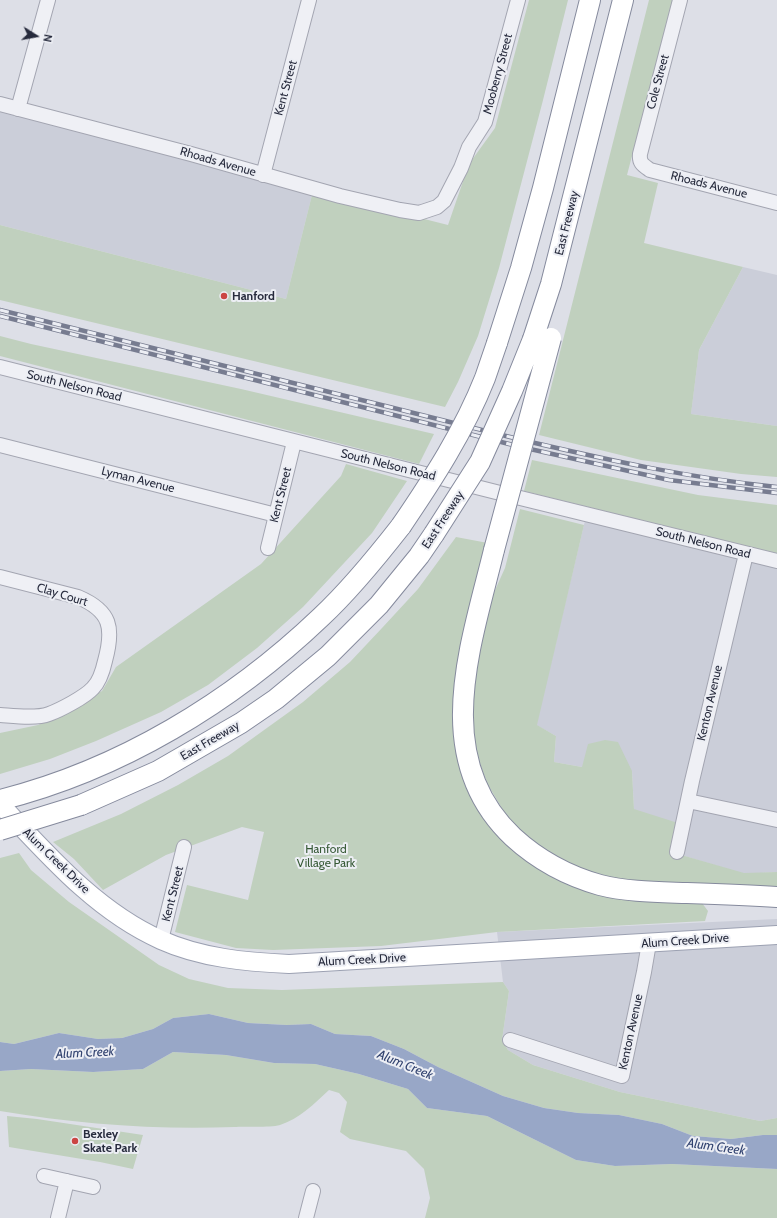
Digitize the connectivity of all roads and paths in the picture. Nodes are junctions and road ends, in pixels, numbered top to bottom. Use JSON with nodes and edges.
{"nodes":[{"id":1,"x":48,"y":0,"type":"edge"},
{"id":2,"x":309,"y":0,"type":"edge"},
{"id":3,"x":518,"y":0,"type":"edge"},
{"id":4,"x":590,"y":0,"type":"edge"},
{"id":5,"x":623,"y":0,"type":"edge"},
{"id":6,"x":680,"y":0,"type":"edge"},
{"id":7,"x":0,"y":104,"type":"edge"},
{"id":8,"x":18,"y":109,"type":"junction"},
{"id":9,"x":642,"y":164,"type":"joint"},
{"id":10,"x":263,"y":175,"type":"junction"},
{"id":11,"x":777,"y":203,"type":"edge"},
{"id":12,"x":437,"y":207,"type":"joint"},
{"id":13,"x":542,"y":339,"type":"junction"},
{"id":14,"x":0,"y":367,"type":"edge"},
{"id":15,"x":294,"y":442,"type":"junction"},
{"id":16,"x":0,"y":445,"type":"edge"},
{"id":17,"x":276,"y":515,"type":"junction"},
{"id":18,"x":268,"y":548,"type":"dead end"},
{"id":19,"x":746,"y":554,"type":"junction"},
{"id":20,"x":777,"y":561,"type":"edge"},
{"id":21,"x":0,"y":577,"type":"edge"},
{"id":22,"x":0,"y":715,"type":"edge"},
{"id":23,"x":0,"y":800,"type":"edge"},
{"id":24,"x":688,"y":801,"type":"junction"},
{"id":25,"x":0,"y":804,"type":"edge"},
{"id":26,"x":777,"y":820,"type":"edge"},
{"id":27,"x":0,"y":830,"type":"edge"},
{"id":28,"x":184,"y":847,"type":"dead end"},
{"id":29,"x":677,"y":852,"type":"dead end"},
{"id":30,"x":777,"y":897,"type":"edge"},
{"id":31,"x":777,"y":935,"type":"edge"},
{"id":32,"x":161,"y":940,"type":"junction"},
{"id":33,"x":649,"y":943,"type":"junction"},
{"id":34,"x":510,"y":1040,"type":"dead end"},
{"id":35,"x":44,"y":1176,"type":"dead end"},
{"id":36,"x":67,"y":1181,"type":"junction"},
{"id":37,"x":93,"y":1187,"type":"dead end"},
{"id":38,"x":313,"y":1191,"type":"dead end"},
{"id":39,"x":58,"y":1218,"type":"edge"},
{"id":40,"x":306,"y":1218,"type":"edge"}],
"edges":[{"from":1,"to":8,"type":"street"},
{"from":2,"to":10,"type":"street","name":"Kent Street"},
{"from":3,"to":12,"type":"street","name":"Mooberry Street"},
{"from":4,"to":23,"type":"highway","bridge":true},
{"from":5,"to":13,"type":"highway","name":"East Freeway"},
{"from":6,"to":9,"type":"street","name":"Cole Street"},
{"from":7,"to":8,"type":"street","name":"Rhoads Avenue"},
{"from":8,"to":10,"type":"street","name":"Rhoads Avenue"},
{"from":9,"to":11,"type":"street","name":"Rhoads Avenue"},
{"from":10,"to":12,"type":"street","name":"Rhoads Avenue"},
{"from":13,"to":27,"type":"highway","name":"East Freeway","bridge":true},
{"from":13,"to":30,"type":"highway","bridge":true},
{"from":14,"to":15,"type":"street","name":"South Nelson Road"},
{"from":15,"to":17,"type":"street","name":"Kent Street"},
{"from":15,"to":19,"type":"street","name":"South Nelson Road"},
{"from":16,"to":17,"type":"street","name":"Lyman Avenue"},
{"from":17,"to":18,"type":"street","name":"Kent Street"},
{"from":19,"to":20,"type":"street","name":"South Nelson Road"},
{"from":19,"to":24,"type":"street","name":"Kenton Avenue"},
{"from":21,"to":22,"type":"street","name":"Clay Court"},
{"from":24,"to":26,"type":"street"},
{"from":24,"to":29,"type":"street","name":"Kenton Avenue"},
{"from":25,"to":32,"type":"main road","name":"Alum Creek Drive"},
{"from":28,"to":32,"type":"street","name":"Kent Street"},
{"from":31,"to":33,"type":"main road","name":"Alum Creek Drive"},
{"from":32,"to":33,"type":"main road","name":"Alum Creek Drive"},
{"from":33,"to":34,"type":"street","name":"Kenton Avenue"},
{"from":35,"to":36,"type":"street"},
{"from":36,"to":37,"type":"street"},
{"from":36,"to":39,"type":"street"},
{"from":38,"to":40,"type":"street"}]}
